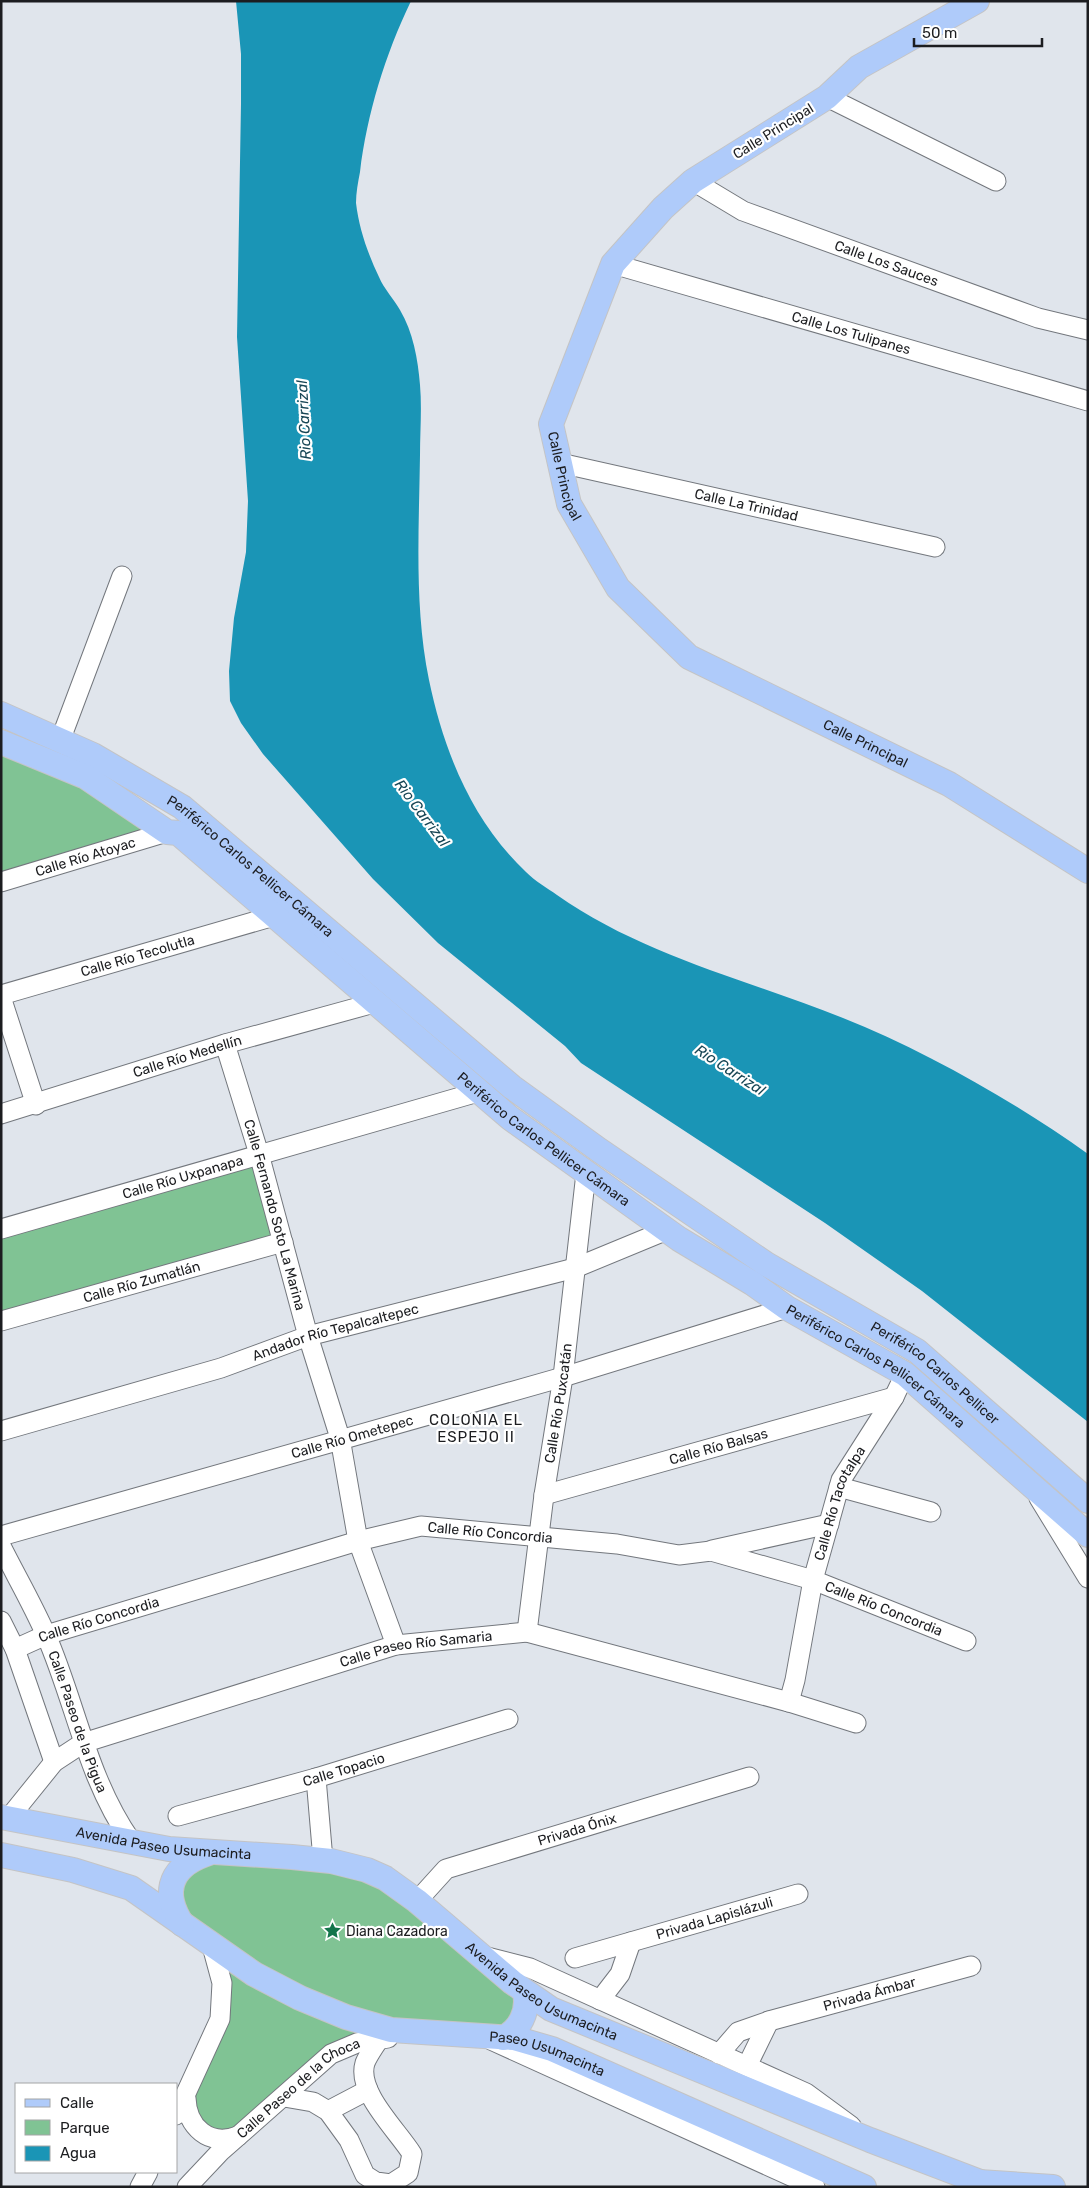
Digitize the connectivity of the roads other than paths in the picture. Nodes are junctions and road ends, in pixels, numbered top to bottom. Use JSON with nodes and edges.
{"nodes":[{"id":1,"x":977,"y":1,"type":"edge"},
{"id":2,"x":827,"y":97,"type":"junction"},
{"id":3,"x":693,"y":181,"type":"junction"},
{"id":4,"x":996,"y":181,"type":"dead end"},
{"id":5,"x":613,"y":264,"type":"junction"},
{"id":6,"x":1088,"y":330,"type":"edge"},
{"id":7,"x":1088,"y":401,"type":"edge"},
{"id":8,"x":560,"y":463,"type":"junction"},
{"id":9,"x":935,"y":548,"type":"dead end"},
{"id":10,"x":122,"y":576,"type":"dead end"},
{"id":11,"x":1,"y":714,"type":"edge"},
{"id":12,"x":60,"y":741,"type":"junction"},
{"id":13,"x":1,"y":742,"type":"edge"},
{"id":14,"x":168,"y":832,"type":"junction"},
{"id":15,"x":1088,"y":871,"type":"edge"},
{"id":16,"x":1,"y":882,"type":"edge"},
{"id":17,"x":274,"y":916,"type":"junction"},
{"id":18,"x":1,"y":996,"type":"edge"},
{"id":19,"x":374,"y":1003,"type":"junction"},
{"id":20,"x":225,"y":1044,"type":"junction"},
{"id":21,"x":478,"y":1092,"type":"junction"},
{"id":22,"x":36,"y":1104,"type":"junction"},
{"id":23,"x":1,"y":1114,"type":"edge"},
{"id":24,"x":259,"y":1154,"type":"junction"},
{"id":25,"x":586,"y":1173,"type":"junction"},
{"id":26,"x":1,"y":1229,"type":"edge"},
{"id":27,"x":667,"y":1230,"type":"junction"},
{"id":28,"x":283,"y":1242,"type":"junction"},
{"id":29,"x":766,"y":1264,"type":"joint"},
{"id":30,"x":575,"y":1268,"type":"junction"},
{"id":31,"x":787,"y":1308,"type":"junction"},
{"id":32,"x":1,"y":1321,"type":"edge"},
{"id":33,"x":308,"y":1336,"type":"junction"},
{"id":34,"x":904,"y":1374,"type":"junction"},
{"id":35,"x":563,"y":1377,"type":"junction"},
{"id":36,"x":894,"y":1397,"type":"junction"},
{"id":37,"x":1,"y":1431,"type":"edge"},
{"id":38,"x":340,"y":1438,"type":"junction"},
{"id":39,"x":1032,"y":1485,"type":"junction"},
{"id":40,"x":839,"y":1487,"type":"junction"},
{"id":41,"x":544,"y":1494,"type":"junction"},
{"id":42,"x":1088,"y":1501,"type":"edge"},
{"id":43,"x":930,"y":1512,"type":"dead end"},
{"id":44,"x":829,"y":1524,"type":"junction"},
{"id":45,"x":1088,"y":1535,"type":"edge"},
{"id":46,"x":1,"y":1536,"type":"edge"},
{"id":47,"x":539,"y":1538,"type":"junction"},
{"id":48,"x":358,"y":1540,"type":"junction"},
{"id":49,"x":1,"y":1546,"type":"edge"},
{"id":50,"x":711,"y":1551,"type":"junction"},
{"id":51,"x":1088,"y":1578,"type":"edge"},
{"id":52,"x":813,"y":1580,"type":"junction"},
{"id":53,"x":1,"y":1621,"type":"edge"},
{"id":54,"x":527,"y":1632,"type":"junction"},
{"id":55,"x":46,"y":1635,"type":"junction"},
{"id":56,"x":966,"y":1641,"type":"dead end"},
{"id":57,"x":396,"y":1645,"type":"junction"},
{"id":58,"x":15,"y":1649,"type":"junction"},
{"id":59,"x":789,"y":1702,"type":"junction"},
{"id":60,"x":508,"y":1719,"type":"dead end"},
{"id":61,"x":856,"y":1723,"type":"dead end"},
{"id":62,"x":83,"y":1742,"type":"junction"},
{"id":63,"x":54,"y":1762,"type":"junction"},
{"id":64,"x":749,"y":1777,"type":"dead end"},
{"id":65,"x":316,"y":1778,"type":"junction"},
{"id":66,"x":178,"y":1816,"type":"dead end"},
{"id":67,"x":5,"y":1818,"type":"edge"},
{"id":68,"x":131,"y":1841,"type":"junction"},
{"id":69,"x":208,"y":1853,"type":"junction"},
{"id":70,"x":1,"y":1855,"type":"edge"},
{"id":71,"x":323,"y":1860,"type":"junction"},
{"id":72,"x":798,"y":1894,"type":"dead end"},
{"id":73,"x":417,"y":1901,"type":"junction"},
{"id":74,"x":182,"y":1924,"type":"junction"},
{"id":75,"x":631,"y":1942,"type":"junction"},
{"id":76,"x":218,"y":1950,"type":"junction"},
{"id":77,"x":482,"y":1956,"type":"junction"},
{"id":78,"x":575,"y":1958,"type":"dead end"},
{"id":79,"x":971,"y":1966,"type":"dead end"},
{"id":80,"x":525,"y":1992,"type":"junction"},
{"id":81,"x":600,"y":2000,"type":"junction"},
{"id":82,"x":769,"y":2021,"type":"junction"},
{"id":83,"x":432,"y":2034,"type":"junction"},
{"id":84,"x":493,"y":2037,"type":"junction"},
{"id":85,"x":379,"y":2039,"type":"junction"},
{"id":86,"x":719,"y":2054,"type":"junction"},
{"id":87,"x":747,"y":2066,"type":"junction"},
{"id":88,"x":368,"y":2090,"type":"junction"},
{"id":89,"x":284,"y":2097,"type":"junction"},
{"id":90,"x":186,"y":2098,"type":"junction"},
{"id":91,"x":178,"y":2112,"type":"edge"},
{"id":92,"x":328,"y":2112,"type":"junction"},
{"id":93,"x":239,"y":2136,"type":"junction"},
{"id":94,"x":870,"y":2140,"type":"junction"},
{"id":95,"x":147,"y":2173,"type":"edge"},
{"id":96,"x":986,"y":2184,"type":"edge"},
{"id":97,"x":812,"y":2186,"type":"edge"},
{"id":98,"x":140,"y":2187,"type":"edge"},
{"id":99,"x":187,"y":2187,"type":"edge"},
{"id":100,"x":864,"y":2187,"type":"edge"},
{"id":101,"x":1053,"y":2187,"type":"edge"}],
"edges":[{"from":1,"to":2,"type":"main road","name":"Calle Principal"},
{"from":2,"to":3,"type":"main road","name":"Calle Principal"},
{"from":2,"to":4,"type":"street"},
{"from":3,"to":5,"type":"main road","name":"Calle Principal"},
{"from":3,"to":6,"type":"street","name":"Calle Los Sauces"},
{"from":5,"to":7,"type":"street","name":"Calle Los Tulipanes"},
{"from":5,"to":8,"type":"main road","name":"Calle Principal"},
{"from":8,"to":9,"type":"street","name":"Calle La Trinidad"},
{"from":8,"to":15,"type":"main road","name":"Calle Principal"},
{"from":10,"to":12,"type":"street"},
{"from":11,"to":12,"type":"main road","name":"Periférico Carlos Pellicer Cámara"},
{"from":12,"to":29,"type":"main road","name":"Periférico Carlos Pellicer Cámara"},
{"from":13,"to":14,"type":"main road","name":"Periférico Carlos Pellicer Cámara"},
{"from":14,"to":16,"type":"street","name":"Calle Río Atoyac"},
{"from":14,"to":17,"type":"main road","name":"Periférico Carlos Pellicer Cámara"},
{"from":17,"to":18,"type":"street","name":"Calle Río Tecolutla"},
{"from":17,"to":19,"type":"main road","name":"Periférico Carlos Pellicer Cámara"},
{"from":18,"to":22,"type":"street"},
{"from":19,"to":20,"type":"street","name":"Calle Río Medellín"},
{"from":19,"to":21,"type":"main road","name":"Periférico Carlos Pellicer Cámara"},
{"from":20,"to":22,"type":"street","name":"Calle Río Medellín"},
{"from":20,"to":24,"type":"street","name":"Calle Fernando Soto La Marina"},
{"from":21,"to":24,"type":"street","name":"Calle Río Uxpanapa"},
{"from":21,"to":25,"type":"main road","name":"Periférico Carlos Pellicer Cámara"},
{"from":22,"to":23,"type":"street","name":"Calle Río Medellín"},
{"from":24,"to":26,"type":"street","name":"Calle Río Uxpanapa"},
{"from":24,"to":28,"type":"street","name":"Calle Fernando Soto La Marina"},
{"from":25,"to":27,"type":"main road","name":"Periférico Carlos Pellicer Cámara"},
{"from":25,"to":30,"type":"street","name":"Calle Río Puxcatán"},
{"from":27,"to":30,"type":"street","name":"Andador Río Tepalcaltepec"},
{"from":27,"to":31,"type":"main road","name":"Periférico Carlos Pellicer Cámara"},
{"from":28,"to":32,"type":"street","name":"Calle Río Zumatlán"},
{"from":28,"to":33,"type":"street","name":"Calle Fernando Soto La Marina"},
{"from":29,"to":42,"type":"main road","name":"Periférico Carlos Pellicer"},
{"from":30,"to":33,"type":"street","name":"Andador Río Tepalcaltepec"},
{"from":30,"to":35,"type":"street","name":"Calle Río Puxcatán"},
{"from":31,"to":34,"type":"main road","name":"Periférico Carlos Pellicer Cámara"},
{"from":31,"to":35,"type":"street","name":"Calle Río Ometepec"},
{"from":33,"to":37,"type":"street","name":"Andador Río Tepalcaltepec"},
{"from":33,"to":38,"type":"street","name":"Calle Fernando Soto La Marina"},
{"from":34,"to":36,"type":"street","name":"Calle Río Tacotalpa"},
{"from":34,"to":39,"type":"main road","name":"Periférico Carlos Pellicer Cámara"},
{"from":35,"to":38,"type":"street","name":"Calle Río Ometepec"},
{"from":35,"to":41,"type":"street","name":"Calle Río Puxcatán"},
{"from":36,"to":40,"type":"street","name":"Calle Río Tacotalpa"},
{"from":36,"to":41,"type":"street","name":"Calle Río Balsas"},
{"from":38,"to":46,"type":"street","name":"Calle Río Ometepec"},
{"from":38,"to":48,"type":"street","name":"Calle Fernando Soto La Marina"},
{"from":39,"to":45,"type":"main road","name":"Periférico Carlos Pellicer Cámara"},
{"from":39,"to":51,"type":"street"},
{"from":40,"to":43,"type":"street"},
{"from":40,"to":44,"type":"street","name":"Calle Río Tacotalpa"},
{"from":41,"to":47,"type":"street","name":"Calle Río Puxcatán"},
{"from":44,"to":50,"type":"street"},
{"from":44,"to":52,"type":"street","name":"Calle Río Tacotalpa"},
{"from":47,"to":48,"type":"street","name":"Calle Río Concordia"},
{"from":47,"to":50,"type":"street","name":"Calle Río Concordia"},
{"from":47,"to":54,"type":"street","name":"Calle Río Puxcatán"},
{"from":48,"to":55,"type":"street","name":"Calle Río Concordia"},
{"from":48,"to":57,"type":"street","name":"Calle Fernando Soto La Marina"},
{"from":49,"to":55,"type":"street","name":"Calle Paseo de la Pigua"},
{"from":50,"to":52,"type":"street","name":"Calle Río Concordia"},
{"from":52,"to":56,"type":"street","name":"Calle Río Concordia"},
{"from":52,"to":59,"type":"street","name":"Calle Río Tacotalpa"},
{"from":53,"to":58,"type":"street"},
{"from":54,"to":57,"type":"street","name":"Calle Paseo Río Samaria"},
{"from":54,"to":59,"type":"street","name":"Calle Paseo Río Samaria"},
{"from":55,"to":58,"type":"street","name":"Calle Río Concordia"},
{"from":55,"to":62,"type":"street","name":"Calle Paseo de la Pigua"},
{"from":57,"to":62,"type":"street","name":"Calle Paseo Río Samaria"},
{"from":58,"to":63,"type":"street"},
{"from":59,"to":61,"type":"street","name":"Calle Paseo Río Samaria"},
{"from":60,"to":65,"type":"street","name":"Calle Topacio"},
{"from":62,"to":63,"type":"street","name":"Calle Paseo Río Samaria"},
{"from":62,"to":68,"type":"street","name":"Calle Paseo de la Pigua"},
{"from":63,"to":67,"type":"street","name":"Calle Paseo Río Samaria"},
{"from":64,"to":73,"type":"street","name":"Privada Ónix"},
{"from":65,"to":66,"type":"street","name":"Calle Topacio"},
{"from":65,"to":71,"type":"street"},
{"from":67,"to":68,"type":"main road","name":"Avenida Paseo Usumacinta"},
{"from":68,"to":69,"type":"main road","name":"Avenida Paseo Usumacinta"},
{"from":69,"to":71,"type":"main road","name":"Avenida Paseo Usumacinta"},
{"from":69,"to":74,"type":"main road"},
{"from":70,"to":74,"type":"main road"},
{"from":71,"to":73,"type":"main road","name":"Avenida Paseo Usumacinta"},
{"from":72,"to":75,"type":"street","name":"Privada Lapislázuli"},
{"from":73,"to":77,"type":"main road","name":"Avenida Paseo Usumacinta"},
{"from":74,"to":76,"type":"main road"},
{"from":75,"to":78,"type":"street","name":"Privada Lapislázuli"},
{"from":75,"to":81,"type":"street"},
{"from":76,"to":83,"type":"main road","name":"Paseo Usumacinta"},
{"from":76,"to":90,"type":"street"},
{"from":77,"to":80,"type":"main road","name":"Avenida Paseo Usumacinta"},
{"from":77,"to":81,"type":"street"},
{"from":79,"to":82,"type":"street","name":"Privada Ámbar"},
{"from":80,"to":84,"type":"main road"},
{"from":80,"to":94,"type":"main road","name":"Avenida Paseo Usumacinta"},
{"from":81,"to":86,"type":"street"},
{"from":82,"to":86,"type":"street","name":"Privada Ámbar"},
{"from":82,"to":87,"type":"street"},
{"from":83,"to":84,"type":"main road","name":"Paseo Usumacinta"},
{"from":83,"to":85,"type":"street","name":"Calle Paseo de la Choca"},
{"from":84,"to":97,"type":"street"},
{"from":84,"to":100,"type":"main road","name":"Paseo Usumacinta"},
{"from":85,"to":88,"type":"street"},
{"from":85,"to":89,"type":"street","name":"Calle Paseo de la Choca"},
{"from":86,"to":87,"type":"street"},
{"from":87,"to":94,"type":"street"},
{"from":88,"to":92,"type":"street"},
{"from":88,"to":92,"type":"street"},
{"from":89,"to":92,"type":"street"},
{"from":89,"to":93,"type":"street","name":"Calle Paseo de la Choca"},
{"from":90,"to":91,"type":"street"},
{"from":90,"to":93,"type":"street"},
{"from":93,"to":99,"type":"street","name":"Calle Paseo de la Choca"},
{"from":94,"to":96,"type":"main road","name":"Avenida Paseo Usumacinta"},
{"from":95,"to":98,"type":"street"},
{"from":96,"to":101,"type":"main road","name":"Avenida Paseo Usumacinta"}]}
